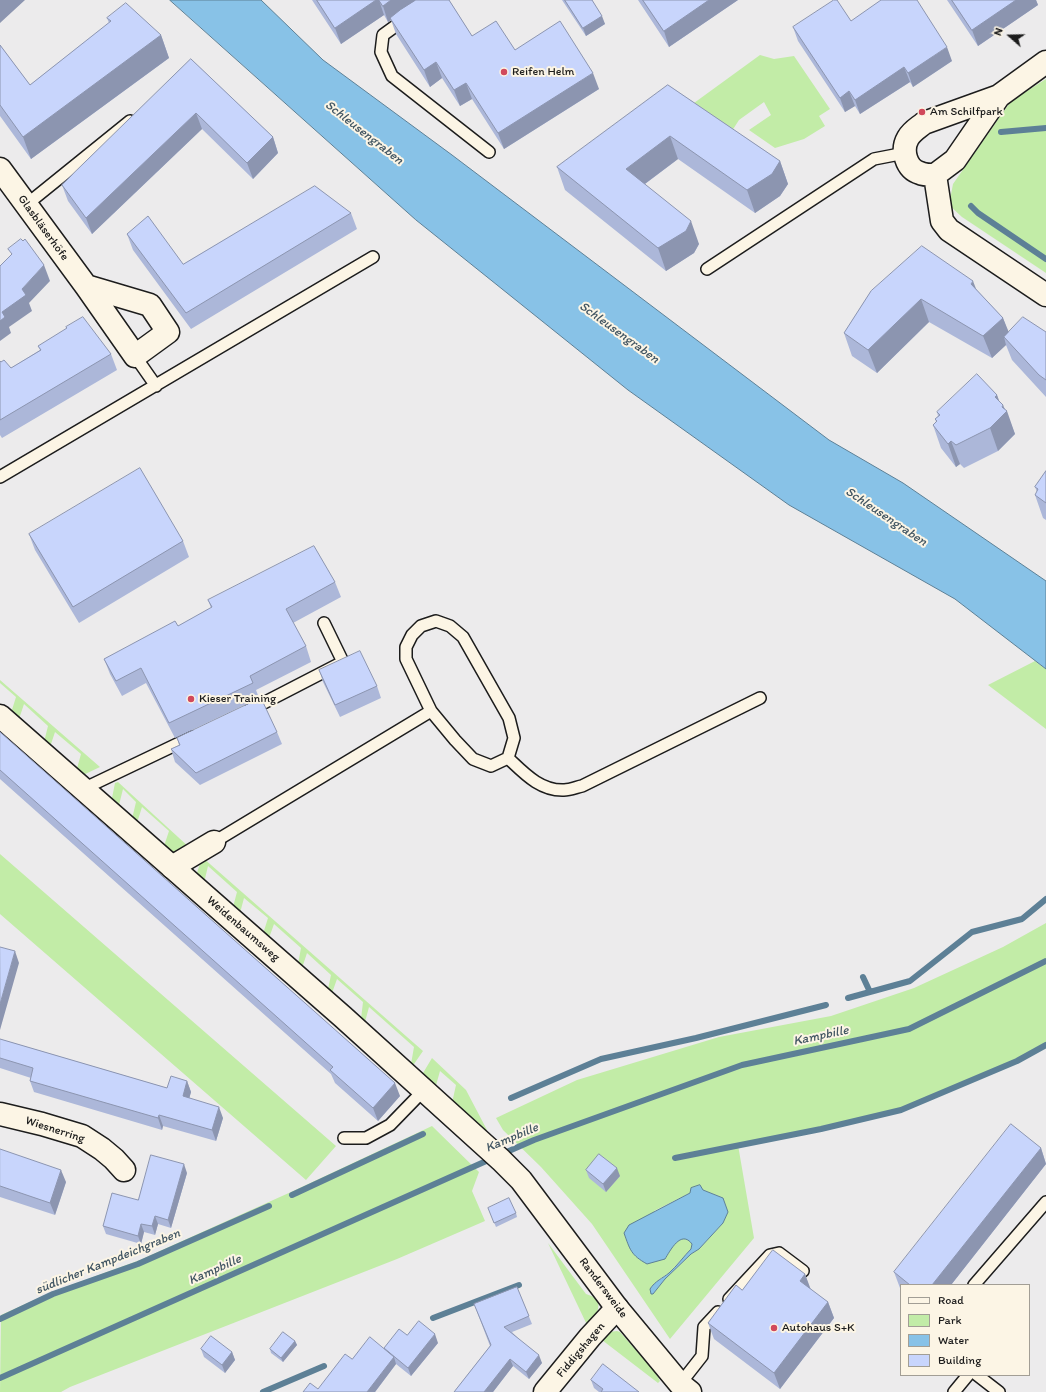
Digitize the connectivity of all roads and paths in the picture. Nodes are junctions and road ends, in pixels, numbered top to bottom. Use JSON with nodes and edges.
{"nodes":[{"id":1,"x":415,"y":12,"type":"edge"},
{"id":2,"x":1046,"y":62,"type":"edge"},
{"id":3,"x":999,"y":96,"type":"junction"},
{"id":4,"x":137,"y":115,"type":"edge"},
{"id":5,"x":489,"y":152,"type":"dead end"},
{"id":6,"x":905,"y":153,"type":"junction"},
{"id":7,"x":0,"y":169,"type":"edge"},
{"id":8,"x":935,"y":176,"type":"junction"},
{"id":9,"x":26,"y":205,"type":"junction"},
{"id":10,"x":373,"y":257,"type":"dead end"},
{"id":11,"x":707,"y":269,"type":"dead end"},
{"id":12,"x":86,"y":286,"type":"junction"},
{"id":13,"x":1046,"y":295,"type":"edge"},
{"id":14,"x":135,"y":356,"type":"junction"},
{"id":15,"x":156,"y":386,"type":"junction"},
{"id":16,"x":0,"y":477,"type":"edge"},
{"id":17,"x":324,"y":623,"type":"dead end"},
{"id":18,"x":760,"y":698,"type":"dead end"},
{"id":19,"x":431,"y":711,"type":"junction"},
{"id":20,"x":240,"y":714,"type":"edge"},
{"id":21,"x":0,"y":716,"type":"edge"},
{"id":22,"x":204,"y":731,"type":"edge"},
{"id":23,"x":508,"y":758,"type":"junction"},
{"id":24,"x":83,"y":789,"type":"junction"},
{"id":25,"x":214,"y":842,"type":"joint"},
{"id":26,"x":172,"y":867,"type":"junction"},
{"id":27,"x":424,"y":1090,"type":"junction"},
{"id":28,"x":0,"y":1114,"type":"edge"},
{"id":29,"x":344,"y":1138,"type":"dead end"},
{"id":30,"x":484,"y":1144,"type":"joint"},
{"id":31,"x":124,"y":1170,"type":"dead end"},
{"id":32,"x":1046,"y":1202,"type":"edge"},
{"id":33,"x":803,"y":1271,"type":"edge"},
{"id":34,"x":975,"y":1284,"type":"edge"},
{"id":35,"x":617,"y":1308,"type":"junction"},
{"id":36,"x":967,"y":1376,"type":"edge"},
{"id":37,"x":978,"y":1376,"type":"edge"},
{"id":38,"x":685,"y":1388,"type":"edge"},
{"id":39,"x":545,"y":1392,"type":"edge"},
{"id":40,"x":954,"y":1392,"type":"edge"},
{"id":41,"x":999,"y":1392,"type":"edge"}],
"edges":[{"from":1,"to":5,"type":"lane"},
{"from":2,"to":3,"type":"street"},
{"from":3,"to":6,"type":"street"},
{"from":3,"to":8,"type":"street"},
{"from":4,"to":9,"type":"lane"},
{"from":6,"to":8,"type":"street"},
{"from":6,"to":11,"type":"lane"},
{"from":7,"to":9,"type":"street","name":"Glasbläserhöfe"},
{"from":8,"to":13,"type":"street"},
{"from":9,"to":12,"type":"street","name":"Glasbläserhöfe"},
{"from":10,"to":15,"type":"lane"},
{"from":12,"to":14,"type":"street","name":"Glasbläserhöfe"},
{"from":12,"to":14,"type":"street"},
{"from":14,"to":15,"type":"lane"},
{"from":15,"to":16,"type":"lane"},
{"from":17,"to":20,"type":"lane"},
{"from":18,"to":23,"type":"lane"},
{"from":19,"to":23,"type":"lane"},
{"from":19,"to":23,"type":"lane"},
{"from":19,"to":25,"type":"lane"},
{"from":21,"to":24,"type":"street","name":"Weidenbaumsweg"},
{"from":22,"to":24,"type":"lane"},
{"from":24,"to":26,"type":"street","name":"Weidenbaumsweg"},
{"from":25,"to":26,"type":"street"},
{"from":26,"to":27,"type":"street","name":"Weidenbaumsweg"},
{"from":27,"to":29,"type":"lane"},
{"from":27,"to":30,"type":"street","name":"Weidenbaumsweg"},
{"from":28,"to":31,"type":"street","name":"Wiesnerring"},
{"from":30,"to":35,"type":"street","name":"Randersweide"},
{"from":32,"to":34,"type":"lane"},
{"from":33,"to":38,"type":"lane"},
{"from":35,"to":38,"type":"street","name":"Randersweide"},
{"from":35,"to":39,"type":"street","name":"Fiddigshagen"},
{"from":36,"to":40,"type":"lane"},
{"from":37,"to":41,"type":"lane"}]}
